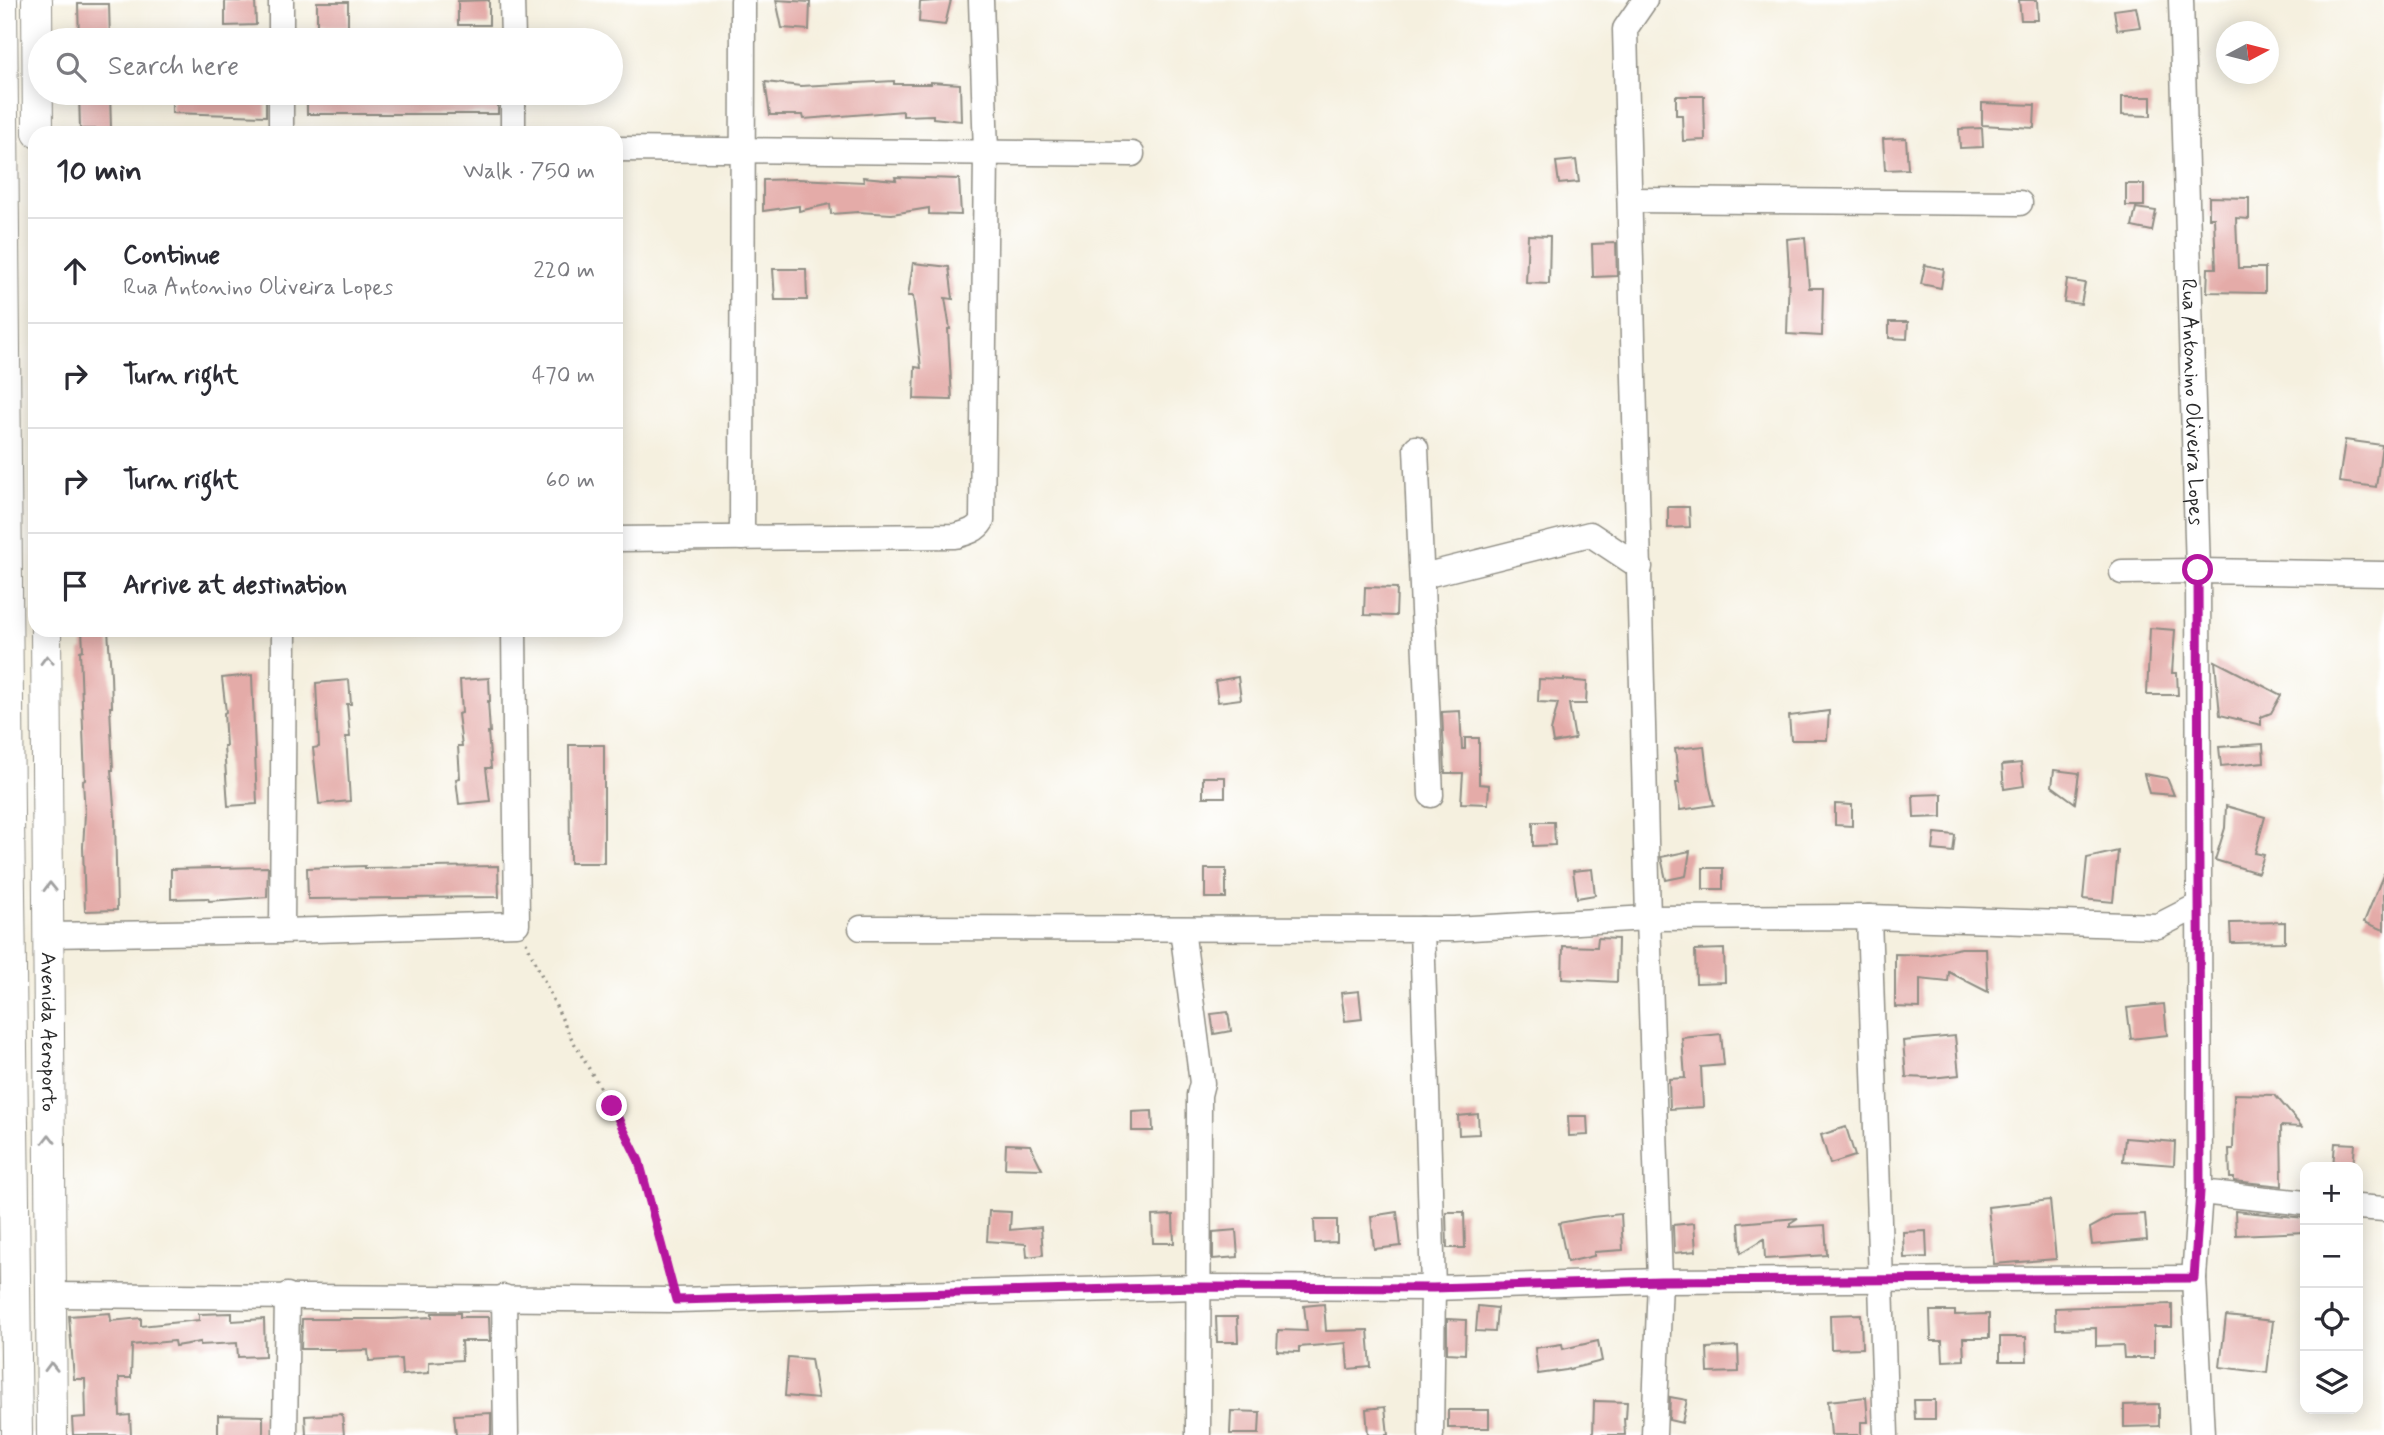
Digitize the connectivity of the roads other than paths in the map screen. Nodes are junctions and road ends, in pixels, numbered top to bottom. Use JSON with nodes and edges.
{"nodes":[{"id":1,"x":2,"y":0,"type":"edge"},
{"id":2,"x":37,"y":0,"type":"edge"},
{"id":3,"x":281,"y":0,"type":"edge"},
{"id":4,"x":512,"y":0,"type":"edge"},
{"id":5,"x":743,"y":0,"type":"edge"},
{"id":6,"x":981,"y":0,"type":"edge"},
{"id":7,"x":1645,"y":0,"type":"edge"},
{"id":8,"x":2181,"y":0,"type":"edge"},
{"id":9,"x":37,"y":28,"type":"edge"},
{"id":10,"x":281,"y":28,"type":"edge"},
{"id":11,"x":513,"y":28,"type":"edge"},
{"id":12,"x":38,"y":105,"type":"edge"},
{"id":13,"x":281,"y":105,"type":"edge"},
{"id":14,"x":513,"y":105,"type":"edge"},
{"id":15,"x":38,"y":126,"type":"edge"},
{"id":16,"x":281,"y":126,"type":"edge"},
{"id":17,"x":513,"y":126,"type":"edge"},
{"id":18,"x":623,"y":149,"type":"edge"},
{"id":19,"x":742,"y":150,"type":"junction"},
{"id":20,"x":986,"y":153,"type":"junction"},
{"id":21,"x":1132,"y":154,"type":"dead end"},
{"id":22,"x":1630,"y":200,"type":"junction"},
{"id":23,"x":2020,"y":203,"type":"dead end"},
{"id":24,"x":1416,"y":448,"type":"dead end"},
{"id":25,"x":742,"y":538,"type":"junction"},
{"id":26,"x":623,"y":539,"type":"edge"},
{"id":27,"x":1640,"y":567,"type":"junction"},
{"id":28,"x":2198,"y":570,"type":"junction"},
{"id":29,"x":2122,"y":572,"type":"dead end"},
{"id":30,"x":2384,"y":574,"type":"edge"},
{"id":31,"x":1423,"y":576,"type":"junction"},
{"id":32,"x":47,"y":637,"type":"edge"},
{"id":33,"x":284,"y":637,"type":"edge"},
{"id":34,"x":514,"y":637,"type":"edge"},
{"id":35,"x":1431,"y":795,"type":"dead end"},
{"id":36,"x":2199,"y":905,"type":"junction"},
{"id":37,"x":1869,"y":917,"type":"junction"},
{"id":38,"x":1648,"y":918,"type":"junction"},
{"id":39,"x":861,"y":929,"type":"dead end"},
{"id":40,"x":1182,"y":929,"type":"junction"},
{"id":41,"x":1422,"y":929,"type":"junction"},
{"id":42,"x":282,"y":931,"type":"junction"},
{"id":43,"x":50,"y":935,"type":"junction"},
{"id":44,"x":2200,"y":1192,"type":"junction"},
{"id":45,"x":2300,"y":1202,"type":"edge"},
{"id":46,"x":2363,"y":1207,"type":"edge"},
{"id":47,"x":2384,"y":1209,"type":"edge"},
{"id":48,"x":2194,"y":1278,"type":"junction"},
{"id":49,"x":1882,"y":1280,"type":"junction"},
{"id":50,"x":1660,"y":1281,"type":"junction"},
{"id":51,"x":1198,"y":1287,"type":"junction"},
{"id":52,"x":1433,"y":1288,"type":"junction"},
{"id":53,"x":49,"y":1295,"type":"junction"},
{"id":54,"x":287,"y":1295,"type":"junction"},
{"id":55,"x":504,"y":1297,"type":"junction"},
{"id":56,"x":8,"y":1353,"type":"edge"},
{"id":57,"x":17,"y":1435,"type":"edge"},
{"id":58,"x":52,"y":1435,"type":"edge"},
{"id":59,"x":285,"y":1435,"type":"edge"},
{"id":60,"x":506,"y":1435,"type":"edge"},
{"id":61,"x":1198,"y":1435,"type":"edge"},
{"id":62,"x":1431,"y":1435,"type":"edge"},
{"id":63,"x":1654,"y":1435,"type":"edge"},
{"id":64,"x":1885,"y":1435,"type":"edge"},
{"id":65,"x":2202,"y":1435,"type":"edge"}],
"edges":[{"from":1,"to":56,"type":"street","name":"Avenida Aeroporto"},
{"from":2,"to":9,"type":"street"},
{"from":3,"to":10,"type":"street"},
{"from":4,"to":11,"type":"street"},
{"from":5,"to":19,"type":"street"},
{"from":6,"to":20,"type":"street"},
{"from":7,"to":22,"type":"street"},
{"from":8,"to":28,"type":"street","name":"Rua Antonino Oliveira Lopes"},
{"from":12,"to":15,"type":"street"},
{"from":13,"to":16,"type":"street"},
{"from":14,"to":17,"type":"street"},
{"from":18,"to":19,"type":"street"},
{"from":19,"to":20,"type":"street"},
{"from":19,"to":25,"type":"street"},
{"from":20,"to":21,"type":"street"},
{"from":20,"to":25,"type":"street"},
{"from":22,"to":23,"type":"street"},
{"from":22,"to":27,"type":"street"},
{"from":24,"to":31,"type":"street"},
{"from":25,"to":26,"type":"street"},
{"from":27,"to":31,"type":"street"},
{"from":27,"to":38,"type":"street"},
{"from":28,"to":29,"type":"street"},
{"from":28,"to":30,"type":"street"},
{"from":28,"to":36,"type":"street","name":"Rua Antonino Oliveira Lopes"},
{"from":31,"to":35,"type":"street"},
{"from":43,"to":32,"type":"street","name":"Avenida Aeroporto","one_way":true},
{"from":33,"to":42,"type":"street"},
{"from":34,"to":42,"type":"street"},
{"from":36,"to":37,"type":"street"},
{"from":36,"to":44,"type":"street","name":"Rua Antonino Oliveira Lopes"},
{"from":37,"to":38,"type":"street"},
{"from":37,"to":49,"type":"street"},
{"from":38,"to":41,"type":"street"},
{"from":38,"to":50,"type":"street"},
{"from":39,"to":40,"type":"street"},
{"from":40,"to":41,"type":"street"},
{"from":40,"to":51,"type":"street"},
{"from":41,"to":52,"type":"street"},
{"from":42,"to":43,"type":"street"},
{"from":53,"to":43,"type":"street","name":"Avenida Aeroporto","one_way":true},
{"from":44,"to":45,"type":"street"},
{"from":44,"to":48,"type":"street","name":"Rua Antonino Oliveira Lopes"},
{"from":46,"to":47,"type":"street"},
{"from":48,"to":49,"type":"street"},
{"from":48,"to":65,"type":"street","name":"Rua Antonino Oliveira Lopes"},
{"from":49,"to":50,"type":"street"},
{"from":49,"to":64,"type":"street"},
{"from":50,"to":52,"type":"street"},
{"from":50,"to":63,"type":"street"},
{"from":51,"to":52,"type":"street"},
{"from":51,"to":55,"type":"street"},
{"from":51,"to":61,"type":"street"},
{"from":52,"to":62,"type":"street"},
{"from":53,"to":54,"type":"street"},
{"from":58,"to":53,"type":"street","name":"Avenida Aeroporto","one_way":true},
{"from":54,"to":55,"type":"street"},
{"from":54,"to":59,"type":"street"},
{"from":55,"to":60,"type":"street"},
{"from":56,"to":57,"type":"street","name":"Avenida Aeroporto"}]}
